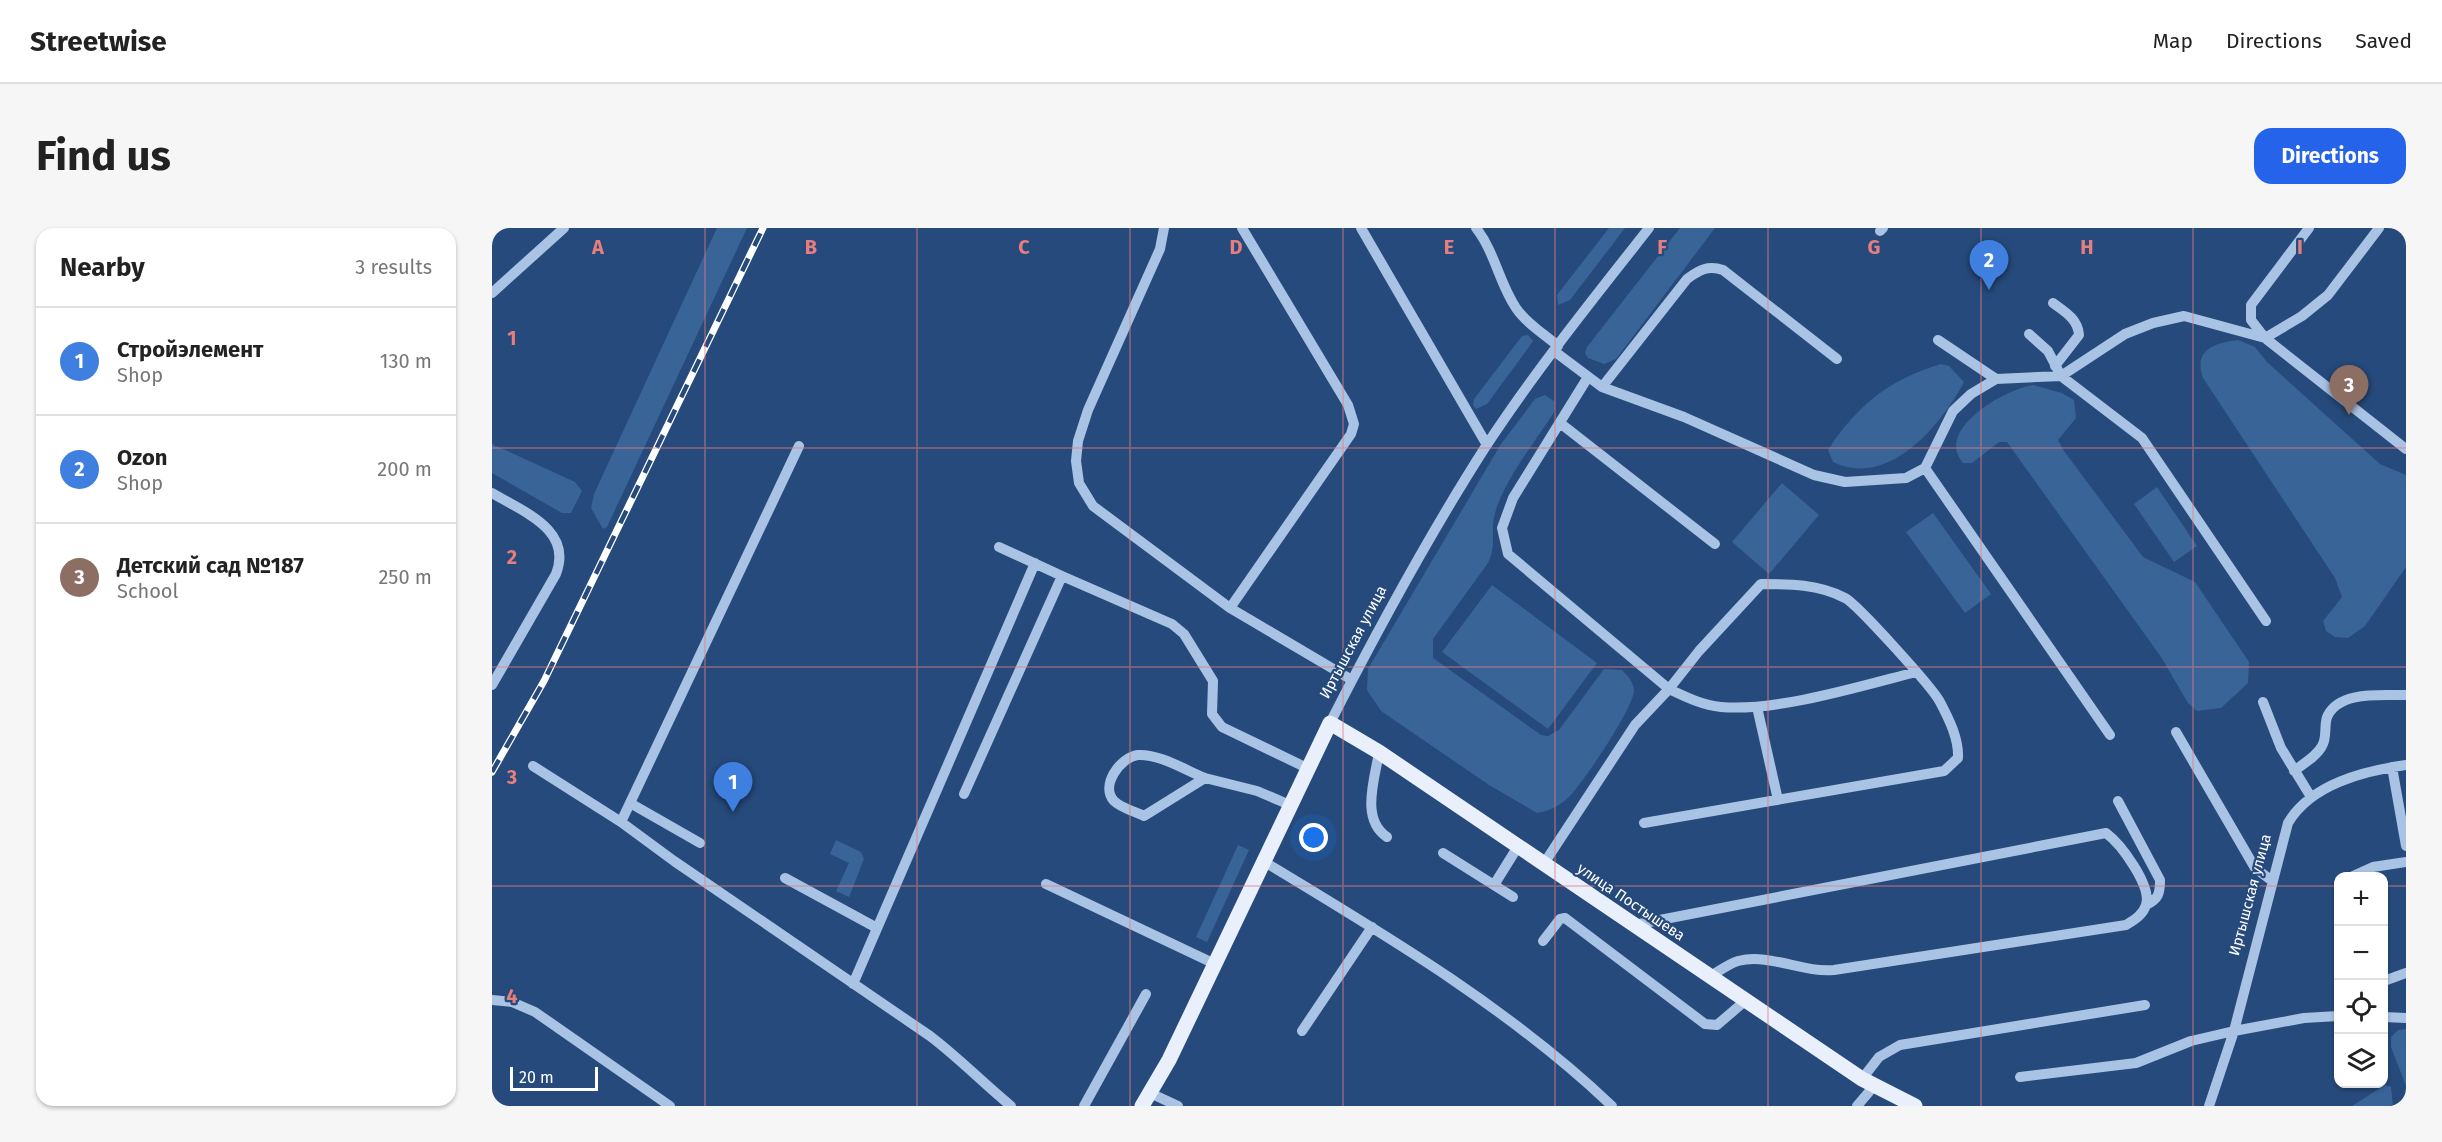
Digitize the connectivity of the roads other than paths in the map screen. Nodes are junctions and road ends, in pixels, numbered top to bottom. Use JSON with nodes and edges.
{"nodes":[{"id":1,"x":564,"y":228,"type":"edge"},
{"id":2,"x":1164,"y":228,"type":"edge"},
{"id":3,"x":1242,"y":228,"type":"edge"},
{"id":4,"x":1361,"y":228,"type":"edge"},
{"id":5,"x":1476,"y":228,"type":"edge"},
{"id":6,"x":1649,"y":228,"type":"edge"},
{"id":7,"x":2309,"y":228,"type":"edge"},
{"id":8,"x":2379,"y":228,"type":"edge"},
{"id":9,"x":492,"y":293,"type":"edge"},
{"id":10,"x":2053,"y":303,"type":"dead end"},
{"id":11,"x":2029,"y":334,"type":"dead end"},
{"id":12,"x":2265,"y":338,"type":"junction"},
{"id":13,"x":1938,"y":340,"type":"dead end"},
{"id":14,"x":1556,"y":348,"type":"junction"},
{"id":15,"x":1838,"y":359,"type":"dead end"},
{"id":16,"x":2055,"y":366,"type":"junction"},
{"id":17,"x":2061,"y":376,"type":"junction"},
{"id":18,"x":1588,"y":377,"type":"junction"},
{"id":19,"x":1996,"y":379,"type":"junction"},
{"id":20,"x":1602,"y":387,"type":"junction"},
{"id":21,"x":1560,"y":423,"type":"junction"},
{"id":22,"x":1487,"y":445,"type":"junction"},
{"id":23,"x":799,"y":446,"type":"dead end"},
{"id":24,"x":2406,"y":449,"type":"edge"},
{"id":25,"x":1925,"y":468,"type":"junction"},
{"id":26,"x":492,"y":493,"type":"edge"},
{"id":27,"x":1715,"y":544,"type":"dead end"},
{"id":28,"x":999,"y":547,"type":"dead end"},
{"id":29,"x":1035,"y":563,"type":"junction"},
{"id":30,"x":1062,"y":576,"type":"junction"},
{"id":31,"x":1230,"y":608,"type":"junction"},
{"id":32,"x":2266,"y":621,"type":"dead end"},
{"id":33,"x":1916,"y":672,"type":"junction"},
{"id":34,"x":1352,"y":680,"type":"junction"},
{"id":35,"x":492,"y":685,"type":"edge"},
{"id":36,"x":1669,"y":689,"type":"junction"},
{"id":37,"x":2406,"y":695,"type":"edge"},
{"id":38,"x":2263,"y":702,"type":"dead end"},
{"id":39,"x":1756,"y":707,"type":"junction"},
{"id":40,"x":1330,"y":723,"type":"junction"},
{"id":41,"x":2176,"y":732,"type":"dead end"},
{"id":42,"x":2110,"y":735,"type":"dead end"},
{"id":43,"x":1379,"y":752,"type":"junction"},
{"id":44,"x":2406,"y":765,"type":"edge"},
{"id":45,"x":533,"y":766,"type":"dead end"},
{"id":46,"x":2392,"y":767,"type":"junction"},
{"id":47,"x":1307,"y":768,"type":"junction"},
{"id":48,"x":2294,"y":771,"type":"junction"},
{"id":49,"x":1205,"y":778,"type":"junction"},
{"id":50,"x":964,"y":794,"type":"dead end"},
{"id":51,"x":2312,"y":797,"type":"junction"},
{"id":52,"x":1778,"y":800,"type":"junction"},
{"id":53,"x":2118,"y":801,"type":"dead end"},
{"id":54,"x":630,"y":803,"type":"junction"},
{"id":55,"x":1290,"y":805,"type":"junction"},
{"id":56,"x":621,"y":822,"type":"junction"},
{"id":57,"x":1644,"y":823,"type":"dead end"},
{"id":58,"x":1387,"y":837,"type":"dead end"},
{"id":59,"x":699,"y":843,"type":"dead end"},
{"id":60,"x":2406,"y":846,"type":"edge"},
{"id":61,"x":1517,"y":848,"type":"junction"},
{"id":62,"x":1443,"y":854,"type":"dead end"},
{"id":63,"x":1263,"y":861,"type":"junction"},
{"id":64,"x":2406,"y":862,"type":"edge"},
{"id":65,"x":1543,"y":865,"type":"junction"},
{"id":66,"x":2362,"y":872,"type":"edge"},
{"id":67,"x":785,"y":878,"type":"dead end"},
{"id":68,"x":2271,"y":880,"type":"junction"},
{"id":69,"x":1046,"y":884,"type":"dead end"},
{"id":70,"x":1494,"y":885,"type":"junction"},
{"id":71,"x":1513,"y":897,"type":"dead end"},
{"id":72,"x":2146,"y":905,"type":"junction"},
{"id":73,"x":1634,"y":925,"type":"junction"},
{"id":74,"x":1372,"y":927,"type":"junction"},
{"id":75,"x":877,"y":928,"type":"junction"},
{"id":76,"x":1544,"y":941,"type":"dead end"},
{"id":77,"x":1215,"y":964,"type":"junction"},
{"id":78,"x":2406,"y":973,"type":"edge"},
{"id":79,"x":1709,"y":977,"type":"junction"},
{"id":80,"x":2387,"y":980,"type":"edge"},
{"id":81,"x":853,"y":984,"type":"junction"},
{"id":82,"x":1146,"y":994,"type":"dead end"},
{"id":83,"x":492,"y":1000,"type":"edge"},
{"id":84,"x":1744,"y":1001,"type":"junction"},
{"id":85,"x":2145,"y":1005,"type":"dead end"},
{"id":86,"x":2334,"y":1016,"type":"edge"},
{"id":87,"x":2388,"y":1017,"type":"edge"},
{"id":88,"x":2406,"y":1018,"type":"edge"},
{"id":89,"x":1302,"y":1031,"type":"dead end"},
{"id":90,"x":2234,"y":1031,"type":"junction"},
{"id":91,"x":2020,"y":1077,"type":"dead end"},
{"id":92,"x":1868,"y":1083,"type":"junction"},
{"id":93,"x":1146,"y":1100,"type":"edge"},
{"id":94,"x":670,"y":1106,"type":"edge"},
{"id":95,"x":1011,"y":1106,"type":"edge"},
{"id":96,"x":1084,"y":1106,"type":"edge"},
{"id":97,"x":1178,"y":1106,"type":"edge"},
{"id":98,"x":1612,"y":1106,"type":"edge"},
{"id":99,"x":1857,"y":1106,"type":"edge"},
{"id":100,"x":1915,"y":1106,"type":"edge"},
{"id":101,"x":2209,"y":1106,"type":"edge"}],
"edges":[{"from":1,"to":9,"type":"street"},
{"from":2,"to":31,"type":"street"},
{"from":3,"to":31,"type":"street"},
{"from":4,"to":22,"type":"street"},
{"from":5,"to":14,"type":"street"},
{"from":6,"to":14,"type":"street","name":"Иртышская улица"},
{"from":7,"to":12,"type":"street"},
{"from":8,"to":12,"type":"street"},
{"from":10,"to":16,"type":"street"},
{"from":11,"to":16,"type":"street"},
{"from":12,"to":17,"type":"street"},
{"from":12,"to":24,"type":"street"},
{"from":13,"to":19,"type":"street"},
{"from":14,"to":18,"type":"street"},
{"from":14,"to":22,"type":"street","name":"Иртышская улица"},
{"from":15,"to":20,"type":"street"},
{"from":16,"to":17,"type":"street"},
{"from":17,"to":19,"type":"street"},
{"from":17,"to":32,"type":"street"},
{"from":18,"to":20,"type":"street"},
{"from":18,"to":21,"type":"street"},
{"from":19,"to":25,"type":"street"},
{"from":20,"to":25,"type":"street"},
{"from":21,"to":27,"type":"street"},
{"from":21,"to":36,"type":"street"},
{"from":22,"to":34,"type":"street","name":"Иртышская улица"},
{"from":23,"to":54,"type":"street"},
{"from":25,"to":42,"type":"street"},
{"from":26,"to":35,"type":"street"},
{"from":28,"to":29,"type":"street"},
{"from":29,"to":30,"type":"street"},
{"from":29,"to":75,"type":"street"},
{"from":30,"to":47,"type":"street"},
{"from":30,"to":50,"type":"street"},
{"from":31,"to":34,"type":"street"},
{"from":33,"to":36,"type":"street"},
{"from":33,"to":39,"type":"street"},
{"from":33,"to":52,"type":"street"},
{"from":34,"to":40,"type":"street","name":"Иртышская улица"},
{"from":36,"to":39,"type":"street"},
{"from":36,"to":65,"type":"street"},
{"from":37,"to":48,"type":"street"},
{"from":38,"to":48,"type":"street"},
{"from":39,"to":52,"type":"street"},
{"from":40,"to":43,"type":"main road","name":"улица Постышева"},
{"from":40,"to":47,"type":"main road","name":"Иртышская улица"},
{"from":41,"to":68,"type":"street"},
{"from":43,"to":58,"type":"street"},
{"from":43,"to":61,"type":"main road","name":"улица Постышева"},
{"from":44,"to":46,"type":"street","name":"Иртышская улица"},
{"from":45,"to":56,"type":"street"},
{"from":46,"to":51,"type":"street","name":"Иртышская улица"},
{"from":46,"to":60,"type":"street"},
{"from":47,"to":55,"type":"main road","name":"Иртышская улица"},
{"from":48,"to":51,"type":"street"},
{"from":49,"to":49,"type":"street"},
{"from":49,"to":55,"type":"street"},
{"from":51,"to":68,"type":"street","name":"Иртышская улица"},
{"from":52,"to":57,"type":"street"},
{"from":53,"to":72,"type":"street"},
{"from":54,"to":56,"type":"street"},
{"from":54,"to":59,"type":"street"},
{"from":55,"to":63,"type":"main road","name":"Иртышская улица"},
{"from":56,"to":81,"type":"street"},
{"from":61,"to":65,"type":"main road","name":"улица Постышева"},
{"from":61,"to":70,"type":"street"},
{"from":62,"to":70,"type":"street"},
{"from":63,"to":74,"type":"street"},
{"from":63,"to":77,"type":"main road","name":"Иртышская улица"},
{"from":64,"to":66,"type":"street"},
{"from":65,"to":73,"type":"main road","name":"улица Постышева"},
{"from":67,"to":75,"type":"street"},
{"from":68,"to":90,"type":"street","name":"Иртышская улица"},
{"from":69,"to":77,"type":"street"},
{"from":70,"to":71,"type":"street"},
{"from":72,"to":73,"type":"street"},
{"from":72,"to":79,"type":"street"},
{"from":73,"to":79,"type":"main road","name":"улица Постышева"},
{"from":74,"to":89,"type":"street"},
{"from":74,"to":98,"type":"street"},
{"from":75,"to":81,"type":"street"},
{"from":76,"to":84,"type":"street"},
{"from":77,"to":93,"type":"main road","name":"Иртышская улица"},
{"from":78,"to":80,"type":"street"},
{"from":79,"to":84,"type":"main road","name":"улица Постышева"},
{"from":81,"to":95,"type":"street"},
{"from":82,"to":96,"type":"street"},
{"from":83,"to":94,"type":"street"},
{"from":84,"to":92,"type":"main road","name":"улица Постышева"},
{"from":85,"to":92,"type":"street"},
{"from":86,"to":90,"type":"street"},
{"from":87,"to":88,"type":"street"},
{"from":90,"to":91,"type":"street"},
{"from":90,"to":101,"type":"street","name":"Иртышская улица"},
{"from":92,"to":99,"type":"street"},
{"from":92,"to":100,"type":"main road","name":"улица Постышева"},
{"from":93,"to":97,"type":"street"}]}
